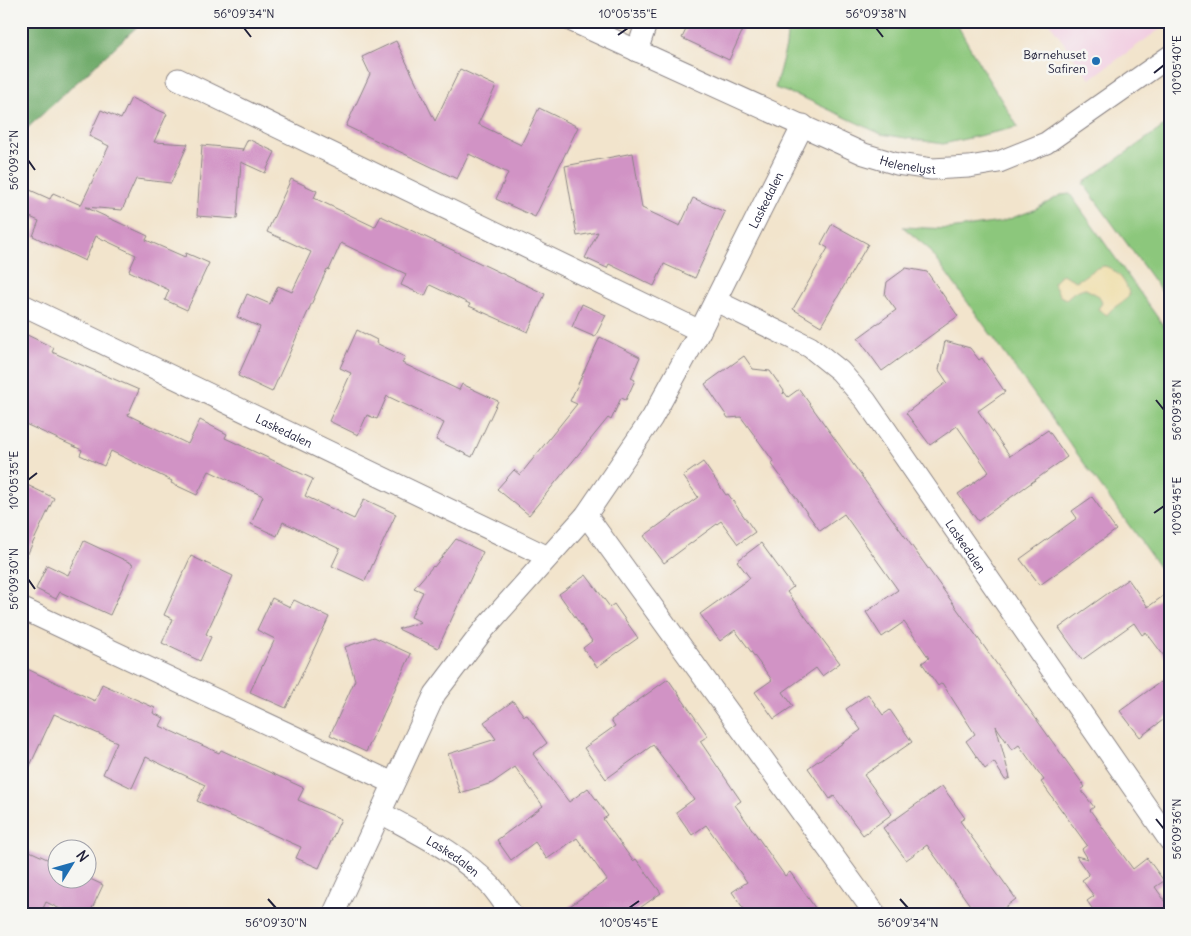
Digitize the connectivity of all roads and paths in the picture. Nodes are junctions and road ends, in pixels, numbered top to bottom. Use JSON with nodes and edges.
{"nodes":[{"id":1,"x":572,"y":21,"type":"edge"},
{"id":2,"x":647,"y":21,"type":"edge"},
{"id":3,"x":637,"y":51,"type":"junction"},
{"id":4,"x":1170,"y":56,"type":"edge"},
{"id":5,"x":178,"y":80,"type":"dead end"},
{"id":6,"x":803,"y":125,"type":"junction"},
{"id":7,"x":716,"y":301,"type":"junction"},
{"id":8,"x":21,"y":304,"type":"edge"},
{"id":9,"x":700,"y":331,"type":"junction"},
{"id":10,"x":586,"y":515,"type":"junction"},
{"id":11,"x":548,"y":557,"type":"junction"},
{"id":12,"x":21,"y":608,"type":"edge"},
{"id":13,"x":393,"y":783,"type":"junction"},
{"id":14,"x":381,"y":813,"type":"junction"},
{"id":15,"x":1170,"y":840,"type":"edge"},
{"id":16,"x":333,"y":915,"type":"edge"},
{"id":17,"x":512,"y":915,"type":"edge"},
{"id":18,"x":876,"y":915,"type":"edge"}],
"edges":[{"from":1,"to":3,"type":"street","name":"Helenelyst"},
{"from":2,"to":3,"type":"street"},
{"from":3,"to":6,"type":"street","name":"Helenelyst"},
{"from":4,"to":6,"type":"street","name":"Helenelyst"},
{"from":5,"to":9,"type":"street"},
{"from":6,"to":7,"type":"street","name":"Laskedalen"},
{"from":7,"to":9,"type":"street","name":"Laskedalen"},
{"from":7,"to":15,"type":"street","name":"Laskedalen"},
{"from":8,"to":11,"type":"street","name":"Laskedalen"},
{"from":9,"to":10,"type":"street","name":"Laskedalen"},
{"from":10,"to":11,"type":"street","name":"Laskedalen"},
{"from":10,"to":18,"type":"street"},
{"from":11,"to":13,"type":"street","name":"Laskedalen"},
{"from":12,"to":13,"type":"street"},
{"from":13,"to":14,"type":"street","name":"Laskedalen"},
{"from":14,"to":16,"type":"street","name":"Laskedalen"},
{"from":14,"to":17,"type":"street","name":"Laskedalen"}]}
